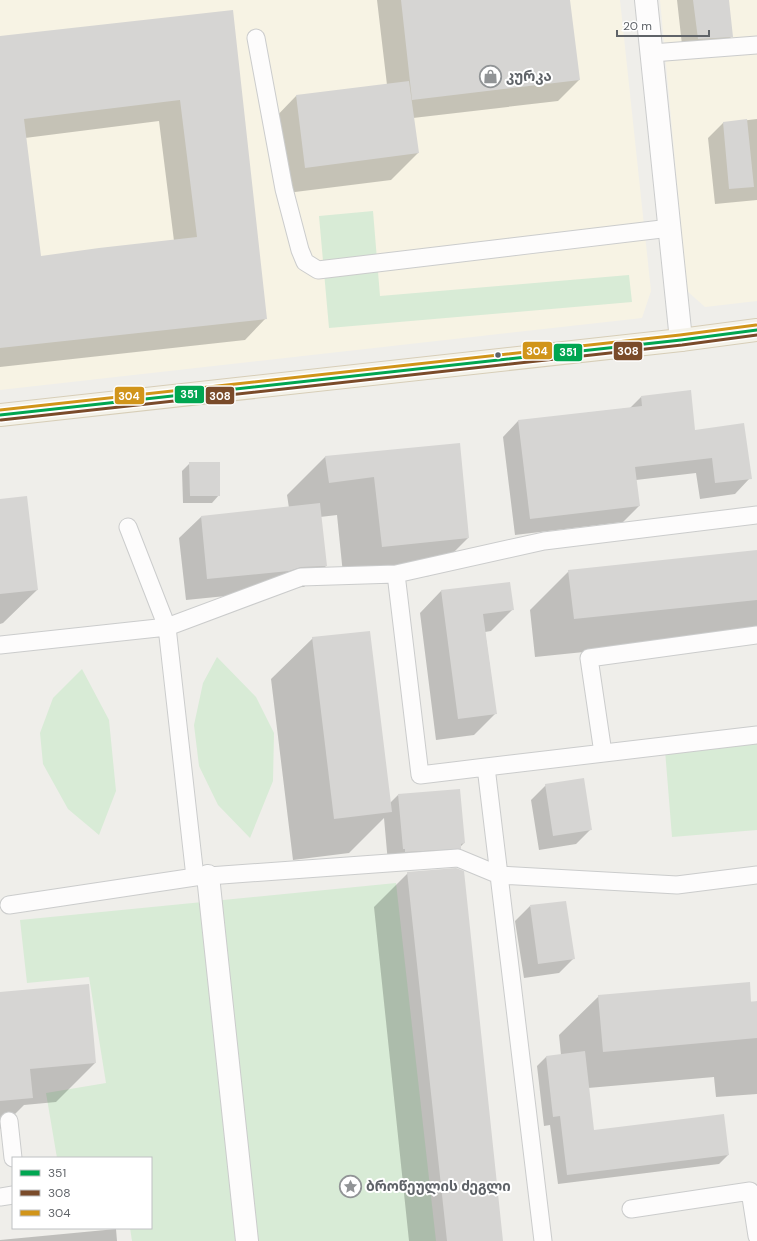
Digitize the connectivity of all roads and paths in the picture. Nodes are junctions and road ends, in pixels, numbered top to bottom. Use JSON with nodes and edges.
{"nodes":[{"id":1,"x":646,"y":0,"type":"edge"},
{"id":2,"x":256,"y":38,"type":"dead end"},
{"id":3,"x":757,"y":45,"type":"edge"},
{"id":4,"x":652,"y":53,"type":"junction"},
{"id":5,"x":670,"y":228,"type":"junction"},
{"id":6,"x":757,"y":330,"type":"edge"},
{"id":7,"x":681,"y":340,"type":"junction"},
{"id":8,"x":0,"y":415,"type":"edge"},
{"id":9,"x":757,"y":515,"type":"edge"},
{"id":10,"x":128,"y":527,"type":"dead end"},
{"id":11,"x":396,"y":574,"type":"junction"},
{"id":12,"x":167,"y":627,"type":"junction"},
{"id":13,"x":757,"y":635,"type":"edge"},
{"id":14,"x":0,"y":645,"type":"edge"},
{"id":15,"x":757,"y":735,"type":"edge"},
{"id":16,"x":603,"y":753,"type":"junction"},
{"id":17,"x":486,"y":767,"type":"junction"},
{"id":18,"x":499,"y":875,"type":"junction"},
{"id":19,"x":757,"y":875,"type":"edge"},
{"id":20,"x":202,"y":877,"type":"junction"},
{"id":21,"x":9,"y":905,"type":"dead end"},
{"id":22,"x":9,"y":1121,"type":"dead end"},
{"id":23,"x":14,"y":1157,"type":"edge"},
{"id":24,"x":12,"y":1195,"type":"edge"},
{"id":25,"x":0,"y":1197,"type":"edge"},
{"id":26,"x":631,"y":1209,"type":"dead end"},
{"id":27,"x":757,"y":1236,"type":"edge"},
{"id":28,"x":247,"y":1241,"type":"edge"},
{"id":29,"x":543,"y":1241,"type":"edge"}],
"edges":[{"from":1,"to":4,"type":"street"},
{"from":2,"to":5,"type":"lane"},
{"from":3,"to":4,"type":"lane"},
{"from":4,"to":5,"type":"street"},
{"from":5,"to":7,"type":"street"},
{"from":6,"to":7,"type":"main road"},
{"from":7,"to":8,"type":"main road"},
{"from":9,"to":11,"type":"lane"},
{"from":10,"to":12,"type":"lane"},
{"from":11,"to":12,"type":"lane"},
{"from":11,"to":17,"type":"lane"},
{"from":12,"to":14,"type":"lane"},
{"from":12,"to":20,"type":"lane"},
{"from":13,"to":16,"type":"lane"},
{"from":15,"to":16,"type":"lane"},
{"from":16,"to":17,"type":"lane"},
{"from":17,"to":18,"type":"lane"},
{"from":18,"to":19,"type":"lane"},
{"from":18,"to":20,"type":"lane"},
{"from":18,"to":29,"type":"lane"},
{"from":20,"to":21,"type":"lane"},
{"from":20,"to":28,"type":"street"},
{"from":22,"to":23,"type":"lane"},
{"from":24,"to":25,"type":"lane"},
{"from":26,"to":27,"type":"lane"}]}
